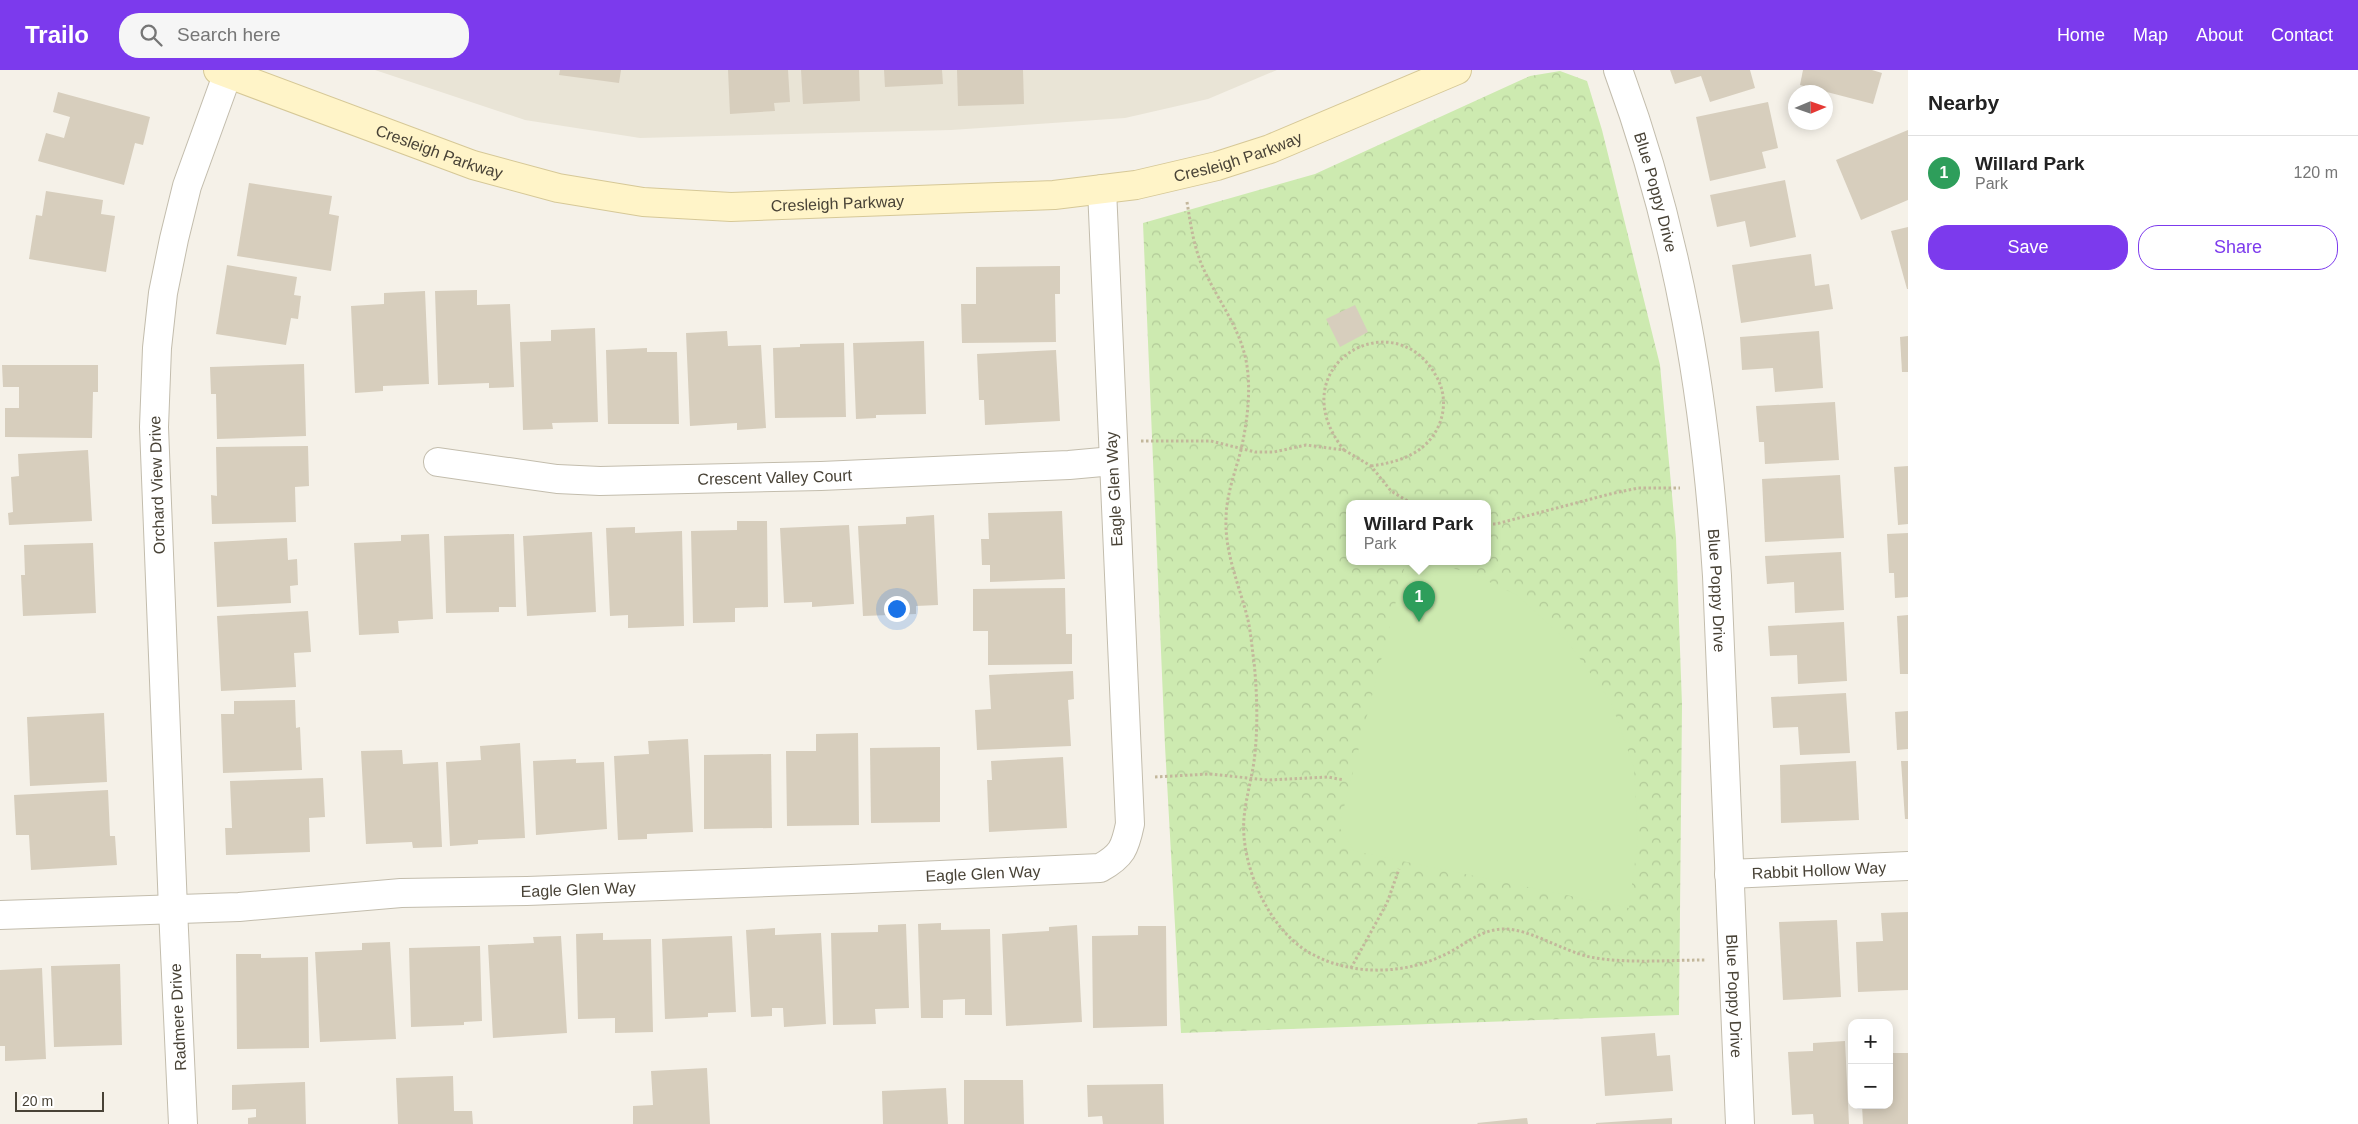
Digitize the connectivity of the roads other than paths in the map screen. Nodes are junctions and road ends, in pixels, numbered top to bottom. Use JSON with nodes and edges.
{"nodes":[{"id":1,"x":1456,"y":70,"type":"edge"},
{"id":2,"x":1618,"y":70,"type":"edge"},
{"id":3,"x":225,"y":71,"type":"edge"},
{"id":4,"x":1102,"y":189,"type":"junction"},
{"id":5,"x":1112,"y":461,"type":"junction"},
{"id":6,"x":438,"y":462,"type":"dead end"},
{"id":7,"x":1908,"y":866,"type":"edge"},
{"id":8,"x":1729,"y":874,"type":"junction"},
{"id":9,"x":173,"y":909,"type":"junction"},
{"id":10,"x":0,"y":915,"type":"edge"},
{"id":11,"x":183,"y":1124,"type":"edge"},
{"id":12,"x":1740,"y":1124,"type":"edge"}],
"edges":[{"from":1,"to":4,"type":"street","name":"Cresleigh Parkway"},
{"from":2,"to":8,"type":"street","name":"Blue Poppy Drive"},
{"from":3,"to":4,"type":"street","name":"Cresleigh Parkway"},
{"from":3,"to":9,"type":"street","name":"Orchard View Drive"},
{"from":4,"to":5,"type":"street","name":"Eagle Glen Way"},
{"from":5,"to":6,"type":"street","name":"Crescent Valley Court"},
{"from":5,"to":9,"type":"street","name":"Eagle Glen Way"},
{"from":7,"to":8,"type":"street","name":"Rabbit Hollow Way"},
{"from":8,"to":12,"type":"street","name":"Blue Poppy Drive"},
{"from":9,"to":10,"type":"street","name":"Eagle Glen Way"},
{"from":9,"to":11,"type":"street","name":"Radmere Drive"}]}
